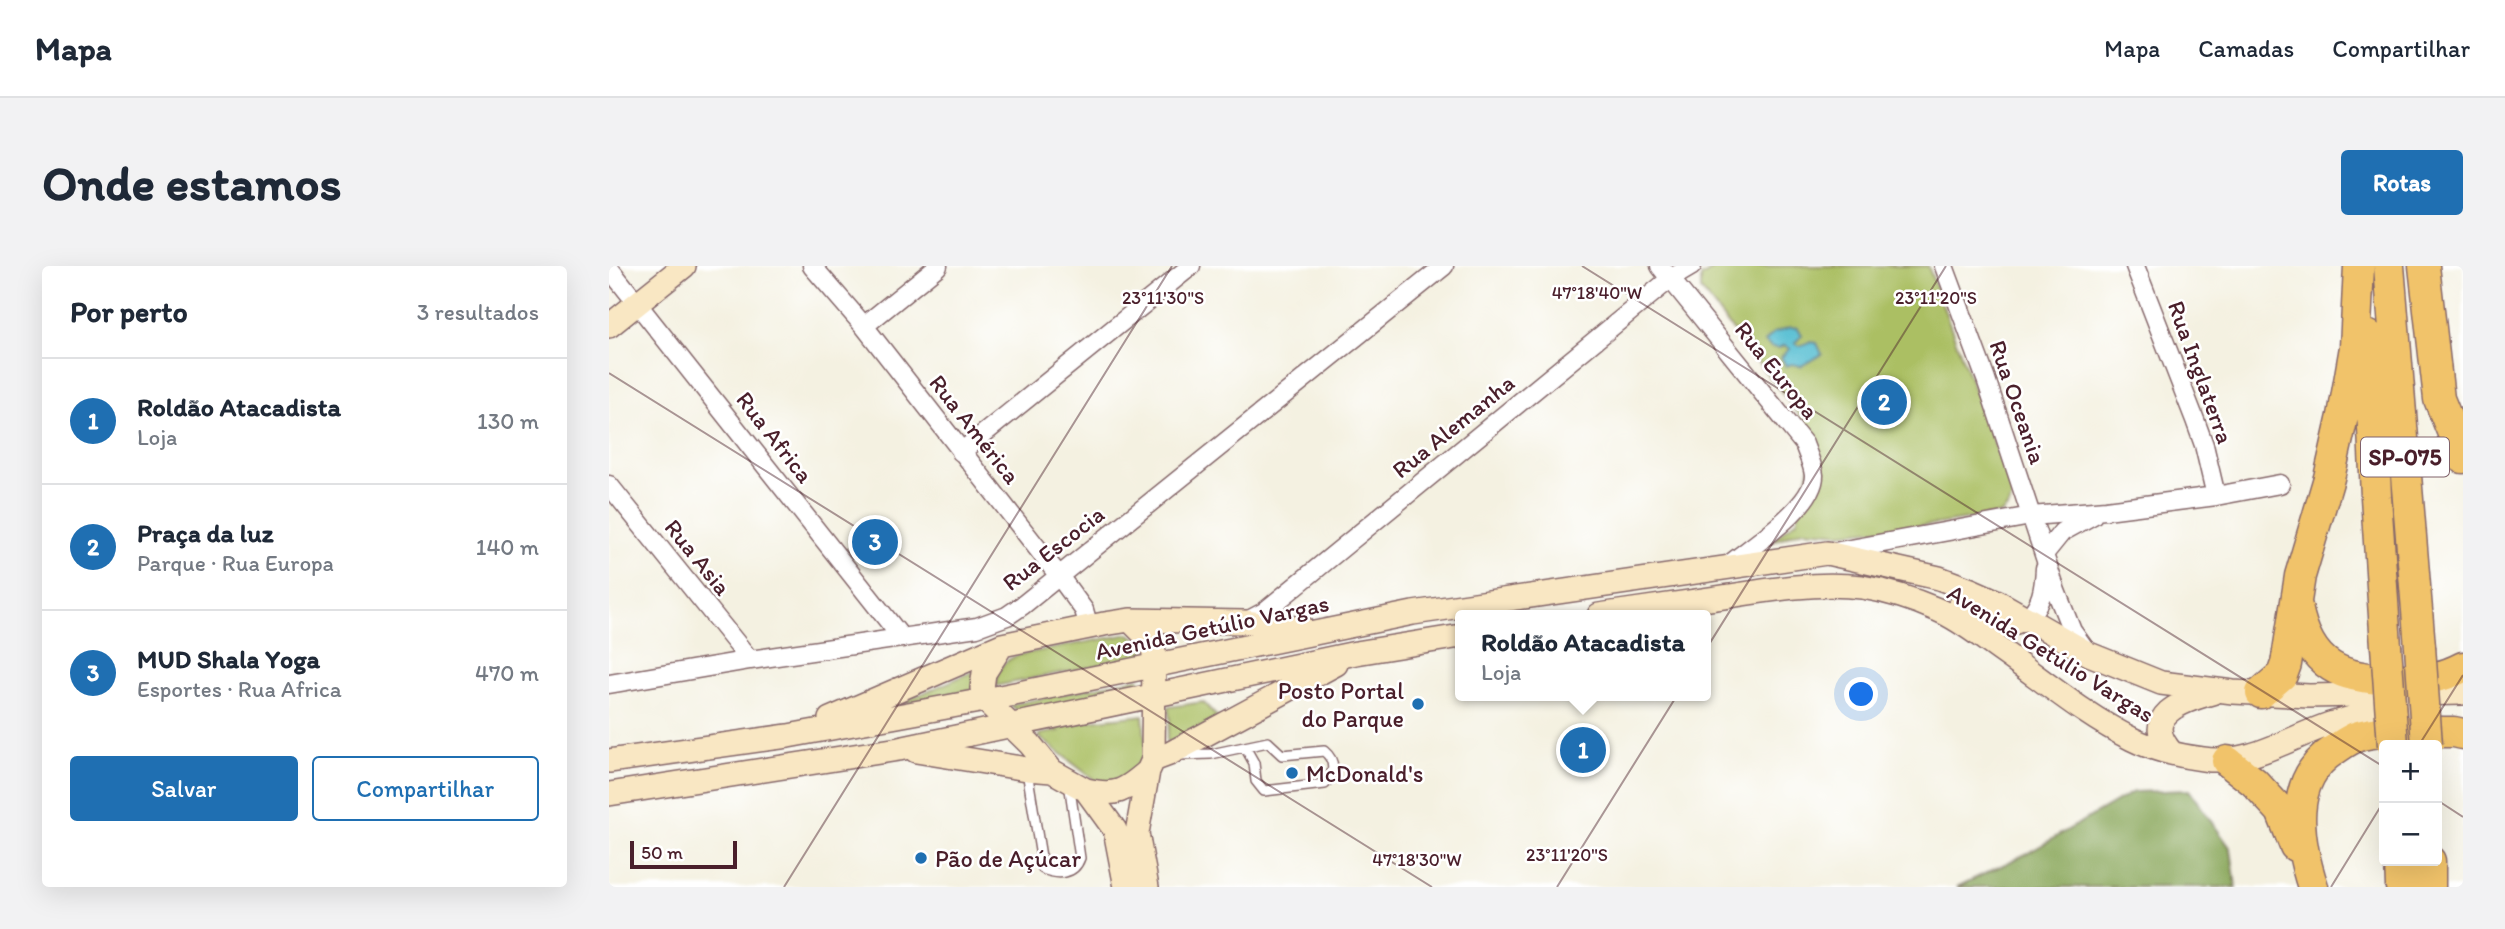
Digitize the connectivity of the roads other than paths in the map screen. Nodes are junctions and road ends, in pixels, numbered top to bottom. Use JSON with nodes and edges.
{"nodes":[{"id":1,"x":684,"y":266,"type":"edge"},
{"id":2,"x":812,"y":266,"type":"edge"},
{"id":3,"x":939,"y":266,"type":"edge"},
{"id":4,"x":1191,"y":266,"type":"edge"},
{"id":5,"x":1444,"y":266,"type":"edge"},
{"id":6,"x":1692,"y":266,"type":"edge"},
{"id":7,"x":2135,"y":266,"type":"edge"},
{"id":8,"x":2359,"y":266,"type":"edge"},
{"id":9,"x":2366,"y":266,"type":"edge"},
{"id":10,"x":2389,"y":266,"type":"edge"},
{"id":11,"x":2424,"y":266,"type":"edge"},
{"id":12,"x":1947,"y":267,"type":"edge"},
{"id":13,"x":609,"y":268,"type":"edge"},
{"id":14,"x":1665,"y":273,"type":"edge"},
{"id":15,"x":637,"y":303,"type":"junction"},
{"id":16,"x":609,"y":326,"type":"edge"},
{"id":17,"x":864,"y":326,"type":"junction"},
{"id":18,"x":2433,"y":358,"type":"junction"},
{"id":19,"x":2463,"y":411,"type":"edge"},
{"id":20,"x":961,"y":452,"type":"junction"},
{"id":21,"x":2463,"y":458,"type":"edge"},
{"id":22,"x":2280,"y":484,"type":"dead end"},
{"id":23,"x":609,"y":485,"type":"edge"},
{"id":24,"x":2216,"y":496,"type":"junction"},
{"id":25,"x":2106,"y":510,"type":"junction"},
{"id":26,"x":2031,"y":516,"type":"junction"},
{"id":27,"x":1827,"y":553,"type":"junction"},
{"id":28,"x":2045,"y":553,"type":"junction"},
{"id":29,"x":1725,"y":567,"type":"junction"},
{"id":30,"x":1059,"y":576,"type":"junction"},
{"id":31,"x":1864,"y":587,"type":"junction"},
{"id":32,"x":2295,"y":600,"type":"junction"},
{"id":33,"x":1634,"y":610,"type":"edge"},
{"id":34,"x":2027,"y":618,"type":"junction"},
{"id":35,"x":1130,"y":620,"type":"junction"},
{"id":36,"x":1245,"y":622,"type":"junction"},
{"id":37,"x":1089,"y":627,"type":"junction"},
{"id":38,"x":1329,"y":630,"type":"junction"},
{"id":39,"x":901,"y":637,"type":"junction"},
{"id":40,"x":1455,"y":637,"type":"edge"},
{"id":41,"x":1002,"y":645,"type":"junction"},
{"id":42,"x":1356,"y":653,"type":"junction"},
{"id":43,"x":2089,"y":654,"type":"junction"},
{"id":44,"x":750,"y":660,"type":"junction"},
{"id":45,"x":1154,"y":667,"type":"junction"},
{"id":46,"x":2463,"y":667,"type":"edge"},
{"id":47,"x":609,"y":684,"type":"edge"},
{"id":48,"x":2221,"y":690,"type":"junction"},
{"id":49,"x":2261,"y":693,"type":"junction"},
{"id":50,"x":2463,"y":693,"type":"edge"},
{"id":51,"x":1153,"y":694,"type":"junction"},
{"id":52,"x":985,"y":700,"type":"junction"},
{"id":53,"x":2463,"y":708,"type":"edge"},
{"id":54,"x":1009,"y":725,"type":"junction"},
{"id":55,"x":2463,"y":734,"type":"edge"},
{"id":56,"x":789,"y":736,"type":"junction"},
{"id":57,"x":2393,"y":740,"type":"edge"},
{"id":58,"x":2427,"y":740,"type":"edge"},
{"id":59,"x":1245,"y":747,"type":"junction"},
{"id":60,"x":899,"y":749,"type":"junction"},
{"id":61,"x":2172,"y":753,"type":"junction"},
{"id":62,"x":609,"y":761,"type":"edge"},
{"id":63,"x":2227,"y":761,"type":"junction"},
{"id":64,"x":1157,"y":762,"type":"junction"},
{"id":65,"x":1027,"y":769,"type":"junction"},
{"id":66,"x":1069,"y":780,"type":"junction"},
{"id":67,"x":609,"y":794,"type":"edge"},
{"id":68,"x":2400,"y":866,"type":"edge"},
{"id":69,"x":2430,"y":866,"type":"edge"},
{"id":70,"x":1126,"y":887,"type":"edge"},
{"id":71,"x":1147,"y":887,"type":"edge"},
{"id":72,"x":2312,"y":887,"type":"edge"},
{"id":73,"x":2401,"y":887,"type":"edge"},
{"id":74,"x":2430,"y":887,"type":"edge"}],
"edges":[{"from":1,"to":15,"type":"main road"},
{"from":2,"to":17,"type":"street","name":"Rua América"},
{"from":3,"to":17,"type":"street"},
{"from":4,"to":20,"type":"street"},
{"from":5,"to":30,"type":"street","name":"Rua Escocia"},
{"from":6,"to":14,"type":"street","name":"Rua Alemanha"},
{"from":7,"to":24,"type":"street","name":"Rua Inglaterra"},
{"from":8,"to":32,"type":"highway"},
{"from":9,"to":57,"type":"highway","number":"SP-075","bridge":true},
{"from":10,"to":58,"type":"highway","number":"SP-075","bridge":true},
{"from":11,"to":18,"type":"highway"},
{"from":12,"to":26,"type":"street","name":"Rua Oceania"},
{"from":13,"to":15,"type":"street","name":"Rua Africa"},
{"from":14,"to":29,"type":"street","name":"Rua Europa"},
{"from":14,"to":36,"type":"street","name":"Rua Alemanha"},
{"from":15,"to":16,"type":"main road"},
{"from":15,"to":39,"type":"street","name":"Rua Africa"},
{"from":17,"to":20,"type":"street","name":"Rua América"},
{"from":18,"to":19,"type":"highway"},
{"from":18,"to":21,"type":"highway"},
{"from":20,"to":30,"type":"street","name":"Rua América"},
{"from":22,"to":24,"type":"street","name":"Avenida Getúlio Vargas"},
{"from":23,"to":44,"type":"street","name":"Rua Asia"},
{"from":24,"to":25,"type":"street","name":"Avenida Getúlio Vargas"},
{"from":25,"to":26,"type":"street","name":"Avenida Getúlio Vargas"},
{"from":25,"to":28,"type":"street"},
{"from":26,"to":27,"type":"street","name":"Avenida Getúlio Vargas"},
{"from":26,"to":28,"type":"street","name":"Rua Oceania"},
{"from":27,"to":29,"type":"main road","name":"Avenida Getúlio Vargas"},
{"from":27,"to":34,"type":"main road","name":"Avenida Getúlio Vargas"},
{"from":28,"to":34,"type":"street","name":"Rua Oceania"},
{"from":28,"to":43,"type":"street","name":"Rua Oceania"},
{"from":29,"to":38,"type":"main road","name":"Avenida Getúlio Vargas"},
{"from":30,"to":37,"type":"street","name":"Rua América"},
{"from":30,"to":39,"type":"street","name":"Rua Escocia"},
{"from":31,"to":33,"type":"main road","name":"Avenida Getúlio Vargas"},
{"from":31,"to":34,"type":"main road"},
{"from":31,"to":61,"type":"main road","name":"Avenida Getúlio Vargas"},
{"from":32,"to":46,"type":"highway"},
{"from":32,"to":49,"type":"highway"},
{"from":34,"to":43,"type":"main road","name":"Avenida Getúlio Vargas"},
{"from":35,"to":36,"type":"main road","name":"Avenida Getúlio Vargas"},
{"from":35,"to":37,"type":"main road","name":"Avenida Getúlio Vargas"},
{"from":35,"to":45,"type":"main road"},
{"from":36,"to":38,"type":"main road","name":"Avenida Getúlio Vargas"},
{"from":37,"to":41,"type":"main road","name":"Avenida Getúlio Vargas"},
{"from":38,"to":45,"type":"main road","name":"Avenida Getúlio Vargas"},
{"from":39,"to":44,"type":"street","name":"Rua Escocia"},
{"from":40,"to":42,"type":"main road"},
{"from":41,"to":52,"type":"main road"},
{"from":41,"to":56,"type":"main road","name":"Avenida Getúlio Vargas"},
{"from":42,"to":51,"type":"main road"},
{"from":42,"to":64,"type":"main road"},
{"from":43,"to":48,"type":"main road","name":"Avenida Getúlio Vargas"},
{"from":44,"to":47,"type":"street","name":"Rua Escocia"},
{"from":45,"to":51,"type":"main road"},
{"from":45,"to":52,"type":"main road","name":"Avenida Getúlio Vargas"},
{"from":48,"to":49,"type":"main road","name":"Avenida Getúlio Vargas"},
{"from":48,"to":61,"type":"main road"},
{"from":49,"to":50,"type":"main road","name":"Avenida Getúlio Vargas"},
{"from":51,"to":54,"type":"main road"},
{"from":51,"to":64,"type":"main road"},
{"from":52,"to":54,"type":"main road"},
{"from":52,"to":56,"type":"main road","name":"Avenida Getúlio Vargas"},
{"from":53,"to":63,"type":"main road"},
{"from":54,"to":60,"type":"main road"},
{"from":54,"to":66,"type":"main road"},
{"from":55,"to":72,"type":"highway"},
{"from":56,"to":62,"type":"main road","name":"Avenida Getúlio Vargas"},
{"from":59,"to":59,"type":"lane"},
{"from":59,"to":64,"type":"lane"},
{"from":60,"to":65,"type":"main road"},
{"from":60,"to":67,"type":"main road"},
{"from":61,"to":63,"type":"main road","name":"Avenida Getúlio Vargas"},
{"from":63,"to":72,"type":"highway"},
{"from":64,"to":66,"type":"main road"},
{"from":64,"to":71,"type":"main road"},
{"from":65,"to":66,"type":"main road"},
{"from":65,"to":66,"type":"lane"},
{"from":66,"to":70,"type":"main road"},
{"from":68,"to":73,"type":"highway"},
{"from":69,"to":74,"type":"highway"}]}
